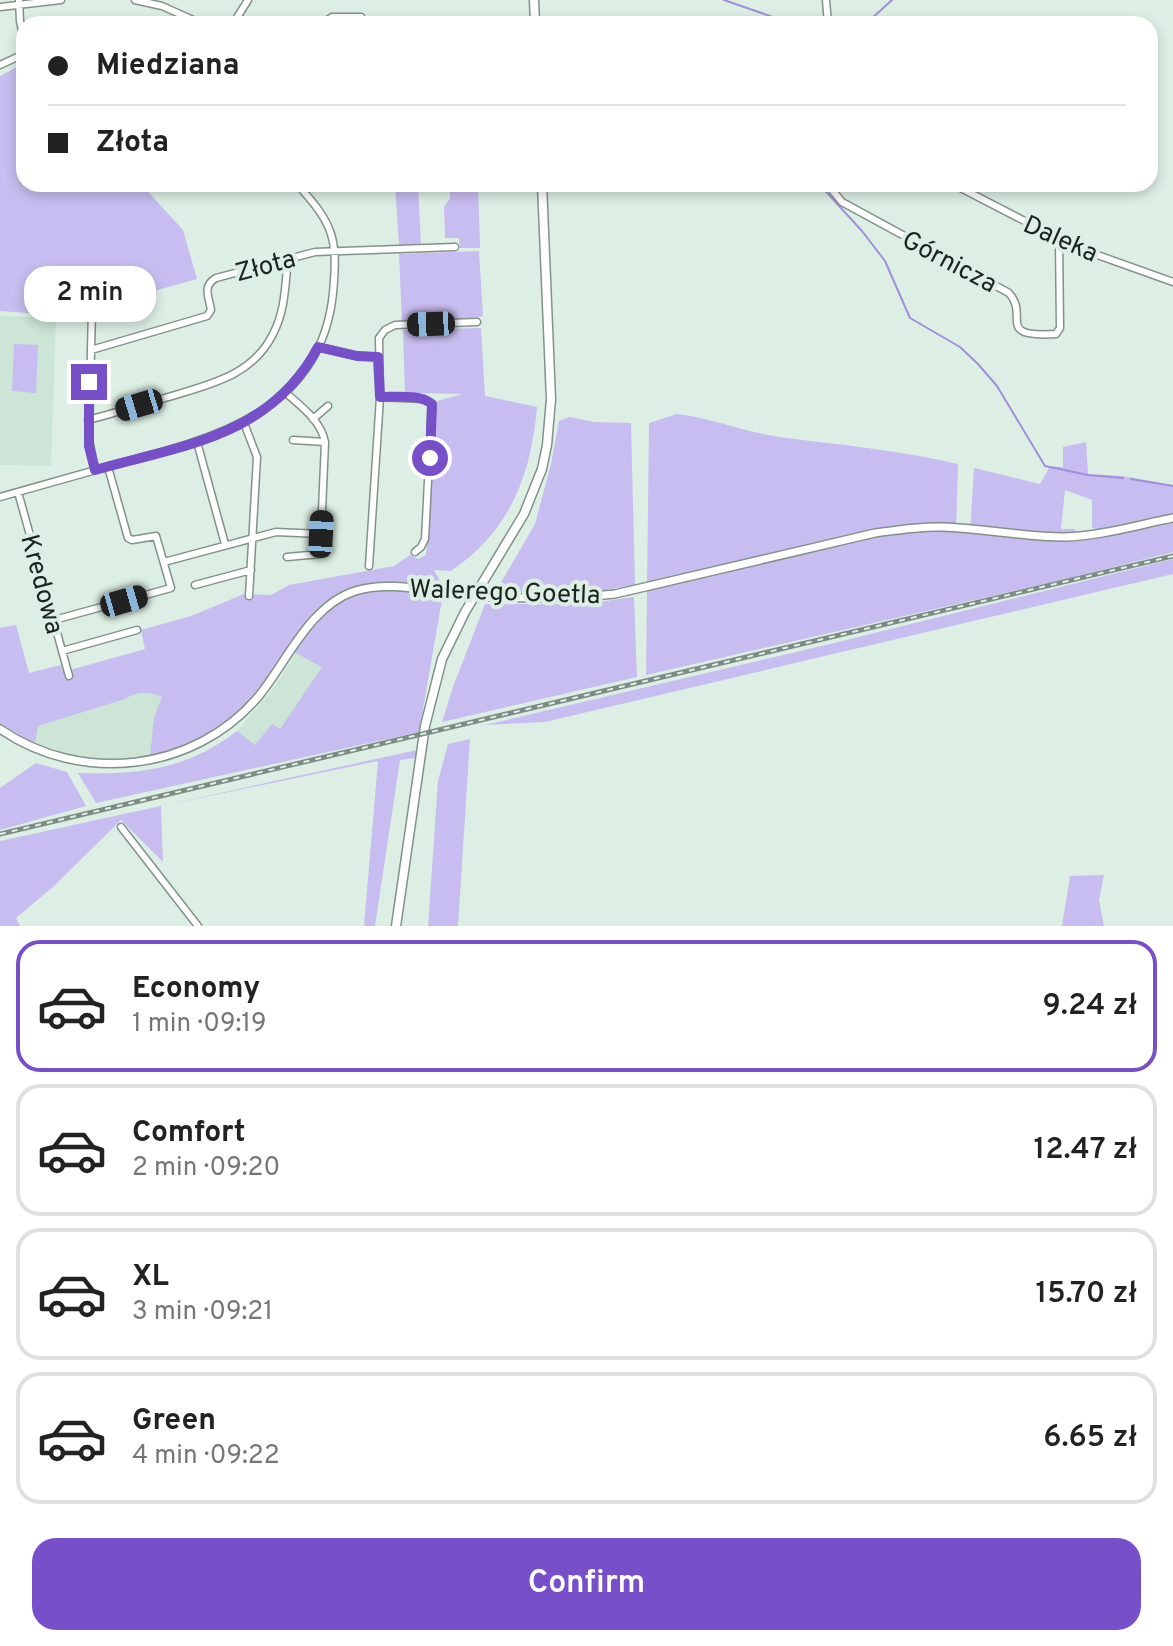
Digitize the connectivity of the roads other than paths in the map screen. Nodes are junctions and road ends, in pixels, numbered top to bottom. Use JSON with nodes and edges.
{"nodes":[{"id":1,"x":61,"y":0,"type":"edge"},
{"id":2,"x":135,"y":0,"type":"edge"},
{"id":3,"x":20,"y":3,"type":"edge"},
{"id":4,"x":163,"y":3,"type":"edge"},
{"id":5,"x":0,"y":7,"type":"edge"},
{"id":6,"x":187,"y":16,"type":"edge"},
{"id":7,"x":304,"y":192,"type":"edge"},
{"id":8,"x":542,"y":192,"type":"edge"},
{"id":9,"x":834,"y":192,"type":"edge"},
{"id":10,"x":968,"y":192,"type":"edge"},
{"id":11,"x":1059,"y":239,"type":"junction"},
{"id":12,"x":455,"y":247,"type":"dead end"},
{"id":13,"x":335,"y":252,"type":"junction"},
{"id":14,"x":286,"y":260,"type":"junction"},
{"id":15,"x":1173,"y":282,"type":"edge"},
{"id":16,"x":92,"y":310,"type":"dead end"},
{"id":17,"x":477,"y":322,"type":"dead end"},
{"id":18,"x":318,"y":347,"type":"junction"},
{"id":19,"x":91,"y":350,"type":"junction"},
{"id":20,"x":378,"y":357,"type":"junction"},
{"id":21,"x":286,"y":393,"type":"junction"},
{"id":22,"x":380,"y":397,"type":"junction"},
{"id":23,"x":328,"y":406,"type":"dead end"},
{"id":24,"x":313,"y":419,"type":"junction"},
{"id":25,"x":88,"y":420,"type":"junction"},
{"id":26,"x":244,"y":423,"type":"junction"},
{"id":27,"x":293,"y":440,"type":"dead end"},
{"id":28,"x":197,"y":442,"type":"junction"},
{"id":29,"x":325,"y":442,"type":"junction"},
{"id":30,"x":108,"y":467,"type":"junction"},
{"id":31,"x":95,"y":470,"type":"junction"},
{"id":32,"x":18,"y":492,"type":"junction"},
{"id":33,"x":0,"y":497,"type":"edge"},
{"id":34,"x":1173,"y":518,"type":"edge"},
{"id":35,"x":321,"y":534,"type":"junction"},
{"id":36,"x":252,"y":538,"type":"junction"},
{"id":37,"x":225,"y":544,"type":"junction"},
{"id":38,"x":415,"y":552,"type":"dead end"},
{"id":39,"x":287,"y":557,"type":"dead end"},
{"id":40,"x":164,"y":562,"type":"junction"},
{"id":41,"x":369,"y":566,"type":"dead end"},
{"id":42,"x":251,"y":570,"type":"junction"},
{"id":43,"x":195,"y":585,"type":"dead end"},
{"id":44,"x":249,"y":596,"type":"dead end"},
{"id":45,"x":474,"y":596,"type":"junction"},
{"id":46,"x":54,"y":620,"type":"junction"},
{"id":47,"x":137,"y":630,"type":"dead end"},
{"id":48,"x":62,"y":651,"type":"junction"},
{"id":49,"x":69,"y":676,"type":"dead end"},
{"id":50,"x":0,"y":729,"type":"edge"},
{"id":51,"x":121,"y":827,"type":"dead end"},
{"id":52,"x":198,"y":926,"type":"edge"},
{"id":53,"x":396,"y":926,"type":"edge"}],
"edges":[{"from":1,"to":3,"type":"street"},
{"from":2,"to":4,"type":"street"},
{"from":3,"to":5,"type":"street"},
{"from":4,"to":6,"type":"street"},
{"from":7,"to":13,"type":"street"},
{"from":8,"to":45,"type":"main road"},
{"from":9,"to":11,"type":"street","name":"Górnicza"},
{"from":10,"to":11,"type":"street","name":"Daleka"},
{"from":11,"to":15,"type":"street","name":"Daleka"},
{"from":12,"to":13,"type":"street","name":"Złota"},
{"from":13,"to":14,"type":"street","name":"Złota"},
{"from":13,"to":18,"type":"street"},
{"from":14,"to":19,"type":"street","name":"Złota"},
{"from":14,"to":25,"type":"street"},
{"from":16,"to":19,"type":"street"},
{"from":17,"to":20,"type":"street"},
{"from":18,"to":20,"type":"street"},
{"from":18,"to":21,"type":"street"},
{"from":19,"to":25,"type":"street"},
{"from":20,"to":22,"type":"street"},
{"from":21,"to":24,"type":"street"},
{"from":21,"to":26,"type":"street"},
{"from":22,"to":38,"type":"street"},
{"from":22,"to":41,"type":"street"},
{"from":23,"to":24,"type":"street"},
{"from":24,"to":29,"type":"street"},
{"from":25,"to":31,"type":"street"},
{"from":26,"to":28,"type":"street"},
{"from":26,"to":36,"type":"street"},
{"from":27,"to":29,"type":"street"},
{"from":28,"to":30,"type":"street"},
{"from":28,"to":37,"type":"street"},
{"from":29,"to":35,"type":"street"},
{"from":30,"to":31,"type":"street"},
{"from":30,"to":40,"type":"street"},
{"from":31,"to":32,"type":"street"},
{"from":32,"to":33,"type":"street"},
{"from":32,"to":46,"type":"street","name":"Kredowa"},
{"from":34,"to":45,"type":"street","name":"Walerego Goetla"},
{"from":35,"to":36,"type":"street"},
{"from":35,"to":39,"type":"street"},
{"from":36,"to":37,"type":"street"},
{"from":36,"to":42,"type":"street"},
{"from":37,"to":40,"type":"street"},
{"from":40,"to":46,"type":"street"},
{"from":42,"to":43,"type":"street"},
{"from":42,"to":44,"type":"street"},
{"from":45,"to":50,"type":"street","name":"Walerego Goetla"},
{"from":45,"to":53,"type":"main road"},
{"from":46,"to":48,"type":"street","name":"Kredowa"},
{"from":47,"to":48,"type":"street"},
{"from":48,"to":49,"type":"street","name":"Kredowa"},
{"from":51,"to":52,"type":"street"}]}
